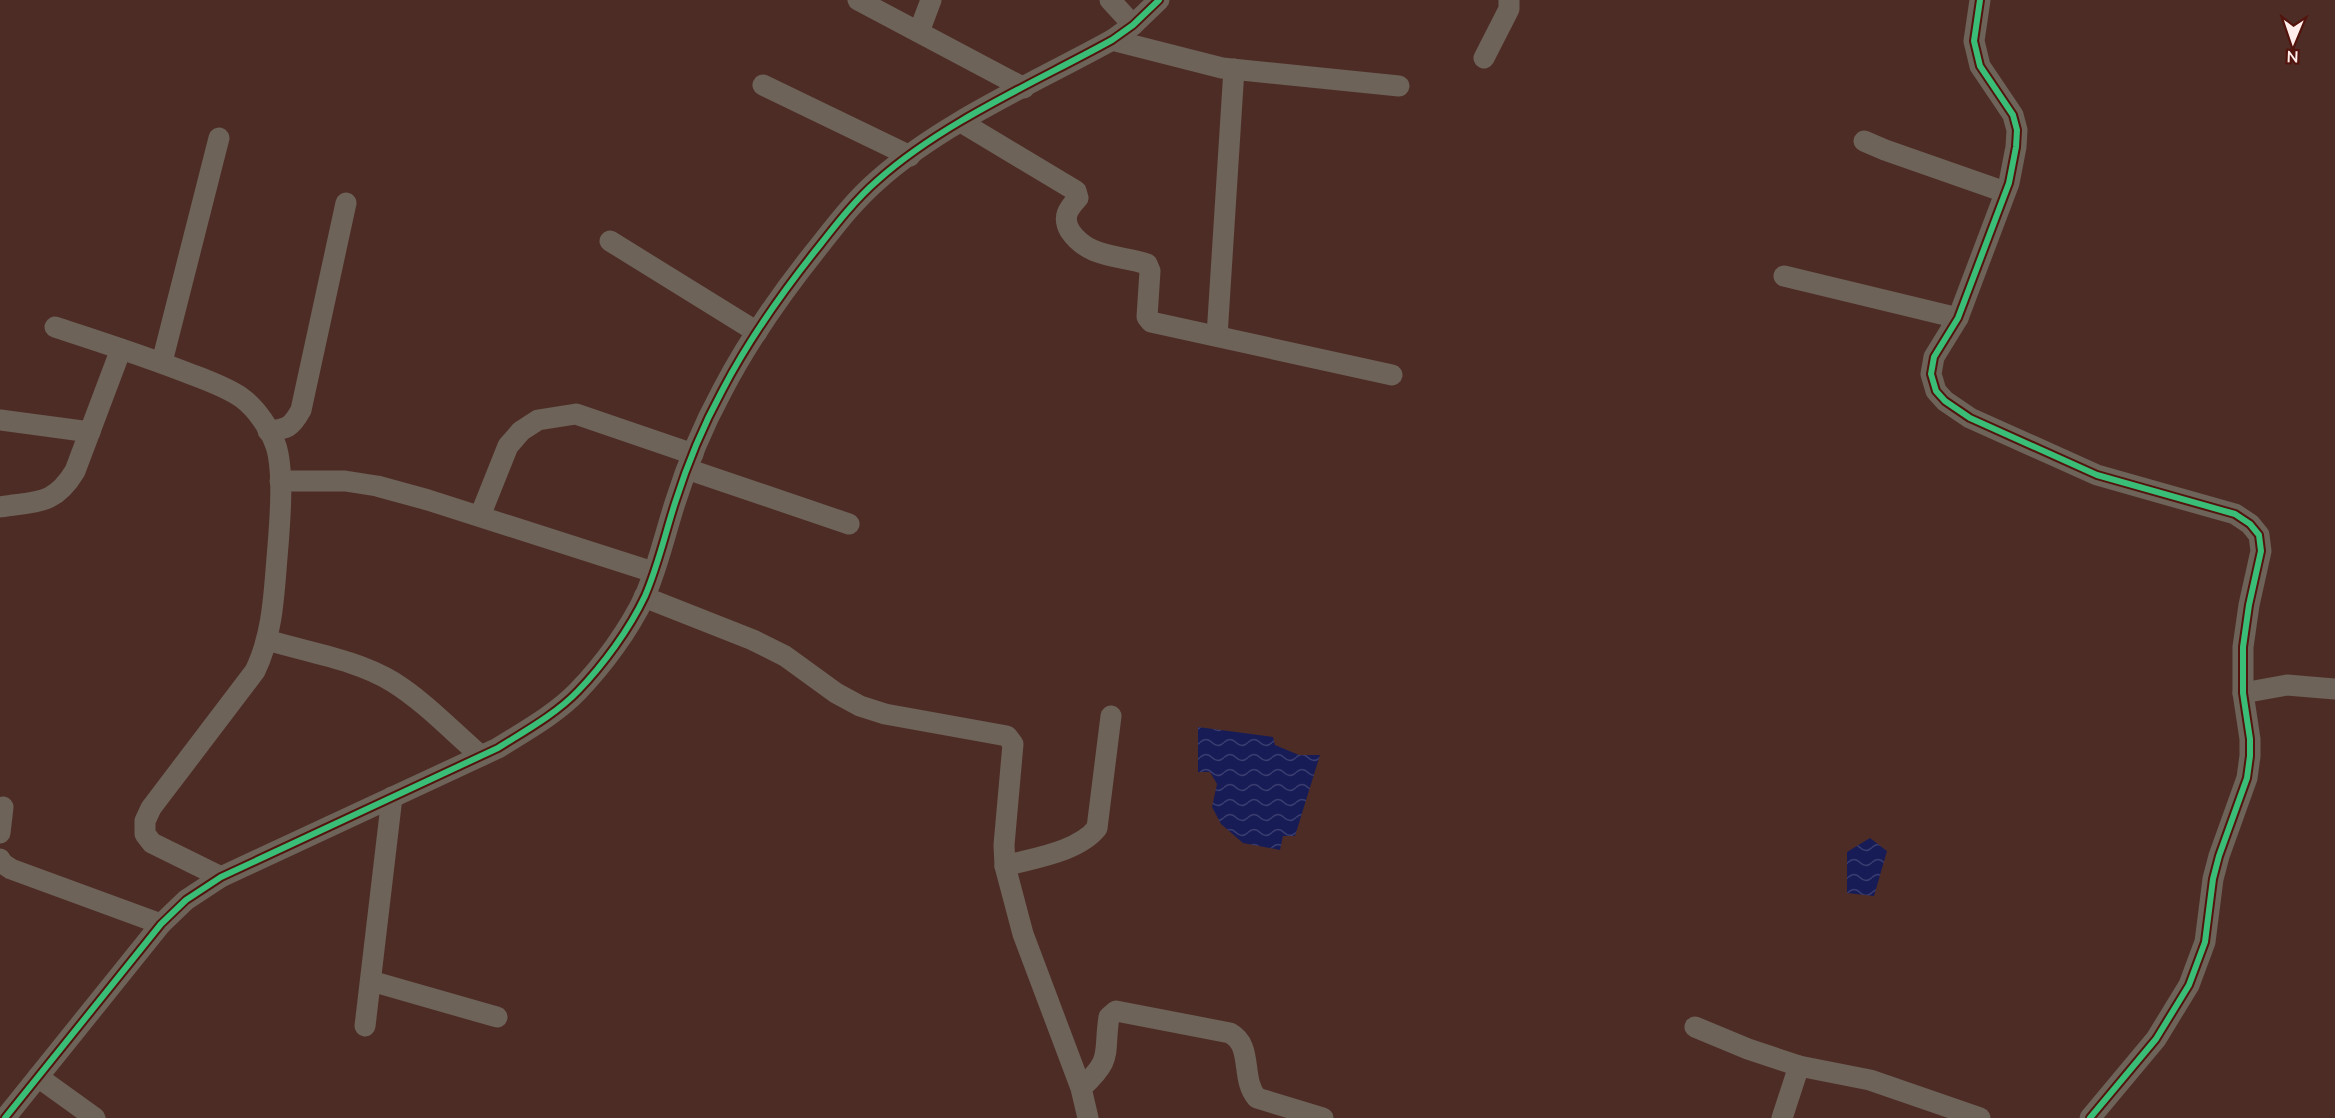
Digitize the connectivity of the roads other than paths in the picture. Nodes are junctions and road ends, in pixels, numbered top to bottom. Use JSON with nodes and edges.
{"nodes":[{"id":1,"x":858,"y":0,"type":"edge"},
{"id":2,"x":931,"y":0,"type":"edge"},
{"id":3,"x":1110,"y":0,"type":"edge"},
{"id":4,"x":1159,"y":0,"type":"edge"},
{"id":5,"x":1509,"y":0,"type":"edge"},
{"id":6,"x":1980,"y":0,"type":"edge"},
{"id":7,"x":1133,"y":25,"type":"junction"},
{"id":8,"x":919,"y":32,"type":"junction"},
{"id":9,"x":1112,"y":40,"type":"junction"},
{"id":10,"x":1484,"y":58,"type":"dead end"},
{"id":11,"x":1233,"y":69,"type":"junction"},
{"id":12,"x":764,"y":85,"type":"dead end"},
{"id":13,"x":1399,"y":86,"type":"dead end"},
{"id":14,"x":1024,"y":88,"type":"junction"},
{"id":15,"x":961,"y":122,"type":"junction"},
{"id":16,"x":219,"y":138,"type":"dead end"},
{"id":17,"x":1864,"y":141,"type":"dead end"},
{"id":18,"x":910,"y":156,"type":"junction"},
{"id":19,"x":2005,"y":192,"type":"junction"},
{"id":20,"x":346,"y":203,"type":"dead end"},
{"id":21,"x":610,"y":241,"type":"dead end"},
{"id":22,"x":1784,"y":276,"type":"dead end"},
{"id":23,"x":1958,"y":318,"type":"junction"},
{"id":24,"x":55,"y":327,"type":"dead end"},
{"id":25,"x":757,"y":332,"type":"junction"},
{"id":26,"x":1217,"y":336,"type":"junction"},
{"id":27,"x":121,"y":349,"type":"junction"},
{"id":28,"x":162,"y":362,"type":"junction"},
{"id":29,"x":1392,"y":375,"type":"dead end"},
{"id":30,"x":0,"y":420,"type":"edge"},
{"id":31,"x":268,"y":430,"type":"junction"},
{"id":32,"x":90,"y":432,"type":"junction"},
{"id":33,"x":690,"y":461,"type":"junction"},
{"id":34,"x":280,"y":481,"type":"junction"},
{"id":35,"x":0,"y":507,"type":"edge"},
{"id":36,"x":480,"y":516,"type":"junction"},
{"id":37,"x":849,"y":524,"type":"dead end"},
{"id":38,"x":653,"y":572,"type":"junction"},
{"id":39,"x":644,"y":597,"type":"junction"},
{"id":40,"x":267,"y":640,"type":"junction"},
{"id":41,"x":2335,"y":688,"type":"edge"},
{"id":42,"x":2243,"y":693,"type":"junction"},
{"id":43,"x":1111,"y":716,"type":"dead end"},
{"id":44,"x":480,"y":756,"type":"junction"},
{"id":45,"x":392,"y":797,"type":"junction"},
{"id":46,"x":3,"y":807,"type":"dead end"},
{"id":47,"x":0,"y":833,"type":"edge"},
{"id":48,"x":0,"y":859,"type":"edge"},
{"id":49,"x":1005,"y":866,"type":"junction"},
{"id":50,"x":221,"y":877,"type":"junction"},
{"id":51,"x":161,"y":924,"type":"junction"},
{"id":52,"x":371,"y":981,"type":"junction"},
{"id":53,"x":497,"y":1017,"type":"dead end"},
{"id":54,"x":365,"y":1026,"type":"dead end"},
{"id":55,"x":1695,"y":1028,"type":"dead end"},
{"id":56,"x":1799,"y":1066,"type":"junction"},
{"id":57,"x":38,"y":1077,"type":"junction"},
{"id":58,"x":1081,"y":1088,"type":"junction"},
{"id":59,"x":5,"y":1118,"type":"edge"},
{"id":60,"x":95,"y":1118,"type":"edge"},
{"id":61,"x":1088,"y":1118,"type":"edge"},
{"id":62,"x":1323,"y":1118,"type":"edge"},
{"id":63,"x":1782,"y":1118,"type":"edge"},
{"id":64,"x":1980,"y":1118,"type":"edge"},
{"id":65,"x":2090,"y":1118,"type":"edge"}],
"edges":[{"from":1,"to":8,"type":"street"},
{"from":2,"to":8,"type":"street"},
{"from":3,"to":7,"type":"street"},
{"from":4,"to":7,"type":"street"},
{"from":5,"to":10,"type":"street"},
{"from":6,"to":19,"type":"street"},
{"from":7,"to":9,"type":"street"},
{"from":8,"to":14,"type":"street"},
{"from":9,"to":11,"type":"street"},
{"from":9,"to":14,"type":"street"},
{"from":11,"to":13,"type":"street"},
{"from":11,"to":26,"type":"street"},
{"from":12,"to":18,"type":"street"},
{"from":14,"to":15,"type":"street"},
{"from":15,"to":18,"type":"street"},
{"from":15,"to":26,"type":"street"},
{"from":16,"to":28,"type":"street"},
{"from":17,"to":19,"type":"street"},
{"from":18,"to":25,"type":"street"},
{"from":19,"to":23,"type":"street"},
{"from":20,"to":31,"type":"street"},
{"from":21,"to":25,"type":"street"},
{"from":22,"to":23,"type":"street"},
{"from":23,"to":42,"type":"street"},
{"from":24,"to":27,"type":"street"},
{"from":25,"to":33,"type":"street"},
{"from":26,"to":29,"type":"street"},
{"from":27,"to":28,"type":"street"},
{"from":27,"to":32,"type":"street"},
{"from":28,"to":31,"type":"street"},
{"from":30,"to":32,"type":"street"},
{"from":31,"to":34,"type":"street"},
{"from":32,"to":35,"type":"street"},
{"from":33,"to":36,"type":"street"},
{"from":33,"to":37,"type":"street"},
{"from":33,"to":38,"type":"street"},
{"from":34,"to":36,"type":"street"},
{"from":34,"to":40,"type":"street"},
{"from":36,"to":38,"type":"street"},
{"from":38,"to":39,"type":"street"},
{"from":39,"to":44,"type":"street"},
{"from":39,"to":49,"type":"street"},
{"from":40,"to":44,"type":"street"},
{"from":40,"to":50,"type":"street"},
{"from":41,"to":42,"type":"street"},
{"from":42,"to":65,"type":"street"},
{"from":43,"to":49,"type":"street"},
{"from":44,"to":45,"type":"street"},
{"from":45,"to":50,"type":"street"},
{"from":45,"to":52,"type":"street"},
{"from":46,"to":47,"type":"street"},
{"from":48,"to":51,"type":"street"},
{"from":49,"to":58,"type":"street"},
{"from":50,"to":51,"type":"street"},
{"from":51,"to":57,"type":"street"},
{"from":52,"to":53,"type":"street"},
{"from":52,"to":54,"type":"street"},
{"from":55,"to":56,"type":"street"},
{"from":56,"to":63,"type":"street"},
{"from":56,"to":64,"type":"street"},
{"from":57,"to":59,"type":"street"},
{"from":57,"to":60,"type":"street"},
{"from":58,"to":61,"type":"street"},
{"from":58,"to":62,"type":"street"}]}
